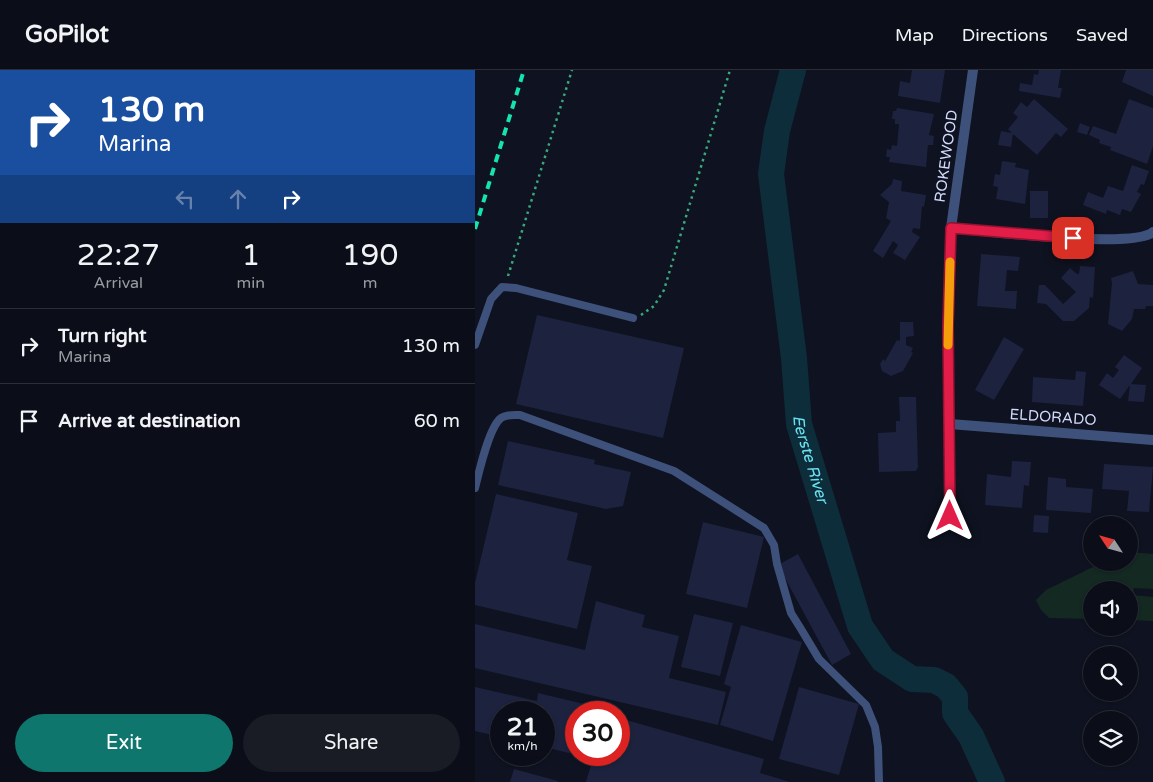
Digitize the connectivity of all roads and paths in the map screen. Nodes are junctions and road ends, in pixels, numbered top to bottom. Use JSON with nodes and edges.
{"nodes":[{"id":1,"x":572,"y":70,"type":"edge"},
{"id":2,"x":730,"y":70,"type":"edge"},
{"id":3,"x":973,"y":70,"type":"edge"},
{"id":4,"x":951,"y":228,"type":"junction"},
{"id":5,"x":1153,"y":232,"type":"edge"},
{"id":6,"x":505,"y":288,"type":"junction"},
{"id":7,"x":633,"y":318,"type":"joint"},
{"id":8,"x":475,"y":345,"type":"edge"},
{"id":9,"x":950,"y":424,"type":"junction"},
{"id":10,"x":1153,"y":440,"type":"edge"},
{"id":11,"x":475,"y":488,"type":"edge"},
{"id":12,"x":950,"y":516,"type":"dead end"},
{"id":13,"x":879,"y":782,"type":"edge"}],
"edges":[{"from":1,"to":6,"type":"path"},
{"from":2,"to":7,"type":"path"},
{"from":3,"to":4,"type":"street","name":"ROKEWOOD"},
{"from":4,"to":5,"type":"street"},
{"from":4,"to":9,"type":"street","name":"ROKEWOOD"},
{"from":6,"to":7,"type":"lane"},
{"from":6,"to":8,"type":"lane"},
{"from":9,"to":10,"type":"street","name":"ELDORADO"},
{"from":9,"to":12,"type":"street","name":"ROKEWOOD"},
{"from":11,"to":13,"type":"lane"}]}
